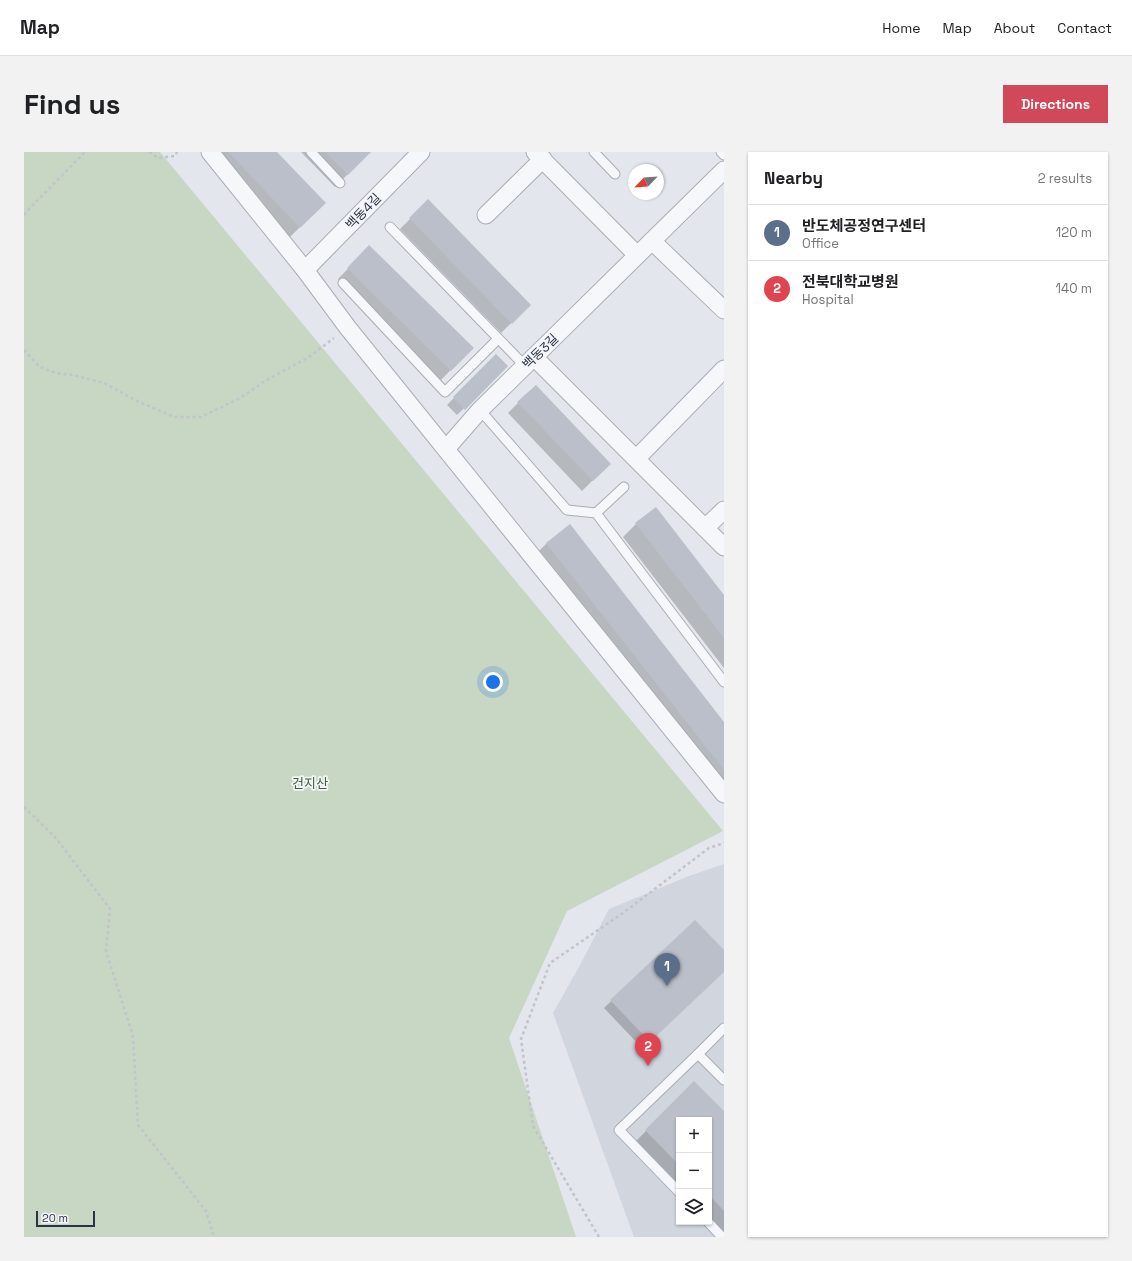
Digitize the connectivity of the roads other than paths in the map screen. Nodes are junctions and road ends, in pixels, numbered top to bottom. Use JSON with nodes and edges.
{"nodes":[{"id":1,"x":210,"y":152,"type":"edge"},
{"id":2,"x":311,"y":152,"type":"edge"},
{"id":3,"x":421,"y":152,"type":"edge"},
{"id":4,"x":594,"y":152,"type":"edge"},
{"id":5,"x":721,"y":152,"type":"edge"},
{"id":6,"x":539,"y":156,"type":"edge"},
{"id":7,"x":724,"y":156,"type":"edge"},
{"id":8,"x":724,"y":170,"type":"edge"},
{"id":9,"x":615,"y":174,"type":"dead end"},
{"id":10,"x":340,"y":183,"type":"dead end"},
{"id":11,"x":486,"y":215,"type":"dead end"},
{"id":12,"x":390,"y":227,"type":"dead end"},
{"id":13,"x":652,"y":241,"type":"junction"},
{"id":14,"x":637,"y":255,"type":"junction"},
{"id":15,"x":305,"y":270,"type":"junction"},
{"id":16,"x":343,"y":283,"type":"dead end"},
{"id":17,"x":724,"y":310,"type":"edge"},
{"id":18,"x":498,"y":339,"type":"junction"},
{"id":19,"x":529,"y":361,"type":"junction"},
{"id":20,"x":724,"y":369,"type":"edge"},
{"id":21,"x":480,"y":410,"type":"junction"},
{"id":22,"x":446,"y":448,"type":"junction"},
{"id":23,"x":636,"y":459,"type":"junction"},
{"id":24,"x":624,"y":487,"type":"dead end"},
{"id":25,"x":724,"y":510,"type":"edge"},
{"id":26,"x":596,"y":513,"type":"junction"},
{"id":27,"x":705,"y":528,"type":"junction"},
{"id":28,"x":724,"y":547,"type":"edge"},
{"id":29,"x":724,"y":682,"type":"edge"},
{"id":30,"x":724,"y":794,"type":"edge"},
{"id":31,"x":724,"y":1028,"type":"edge"},
{"id":32,"x":698,"y":1054,"type":"junction"},
{"id":33,"x":724,"y":1080,"type":"edge"},
{"id":34,"x":676,"y":1189,"type":"edge"},
{"id":35,"x":711,"y":1225,"type":"edge"},
{"id":36,"x":722,"y":1237,"type":"edge"}],
"edges":[{"from":1,"to":15,"type":"street"},
{"from":2,"to":10,"type":"lane"},
{"from":3,"to":15,"type":"street","name":"백동4길"},
{"from":4,"to":9,"type":"lane"},
{"from":5,"to":7,"type":"lane"},
{"from":6,"to":11,"type":"street"},
{"from":6,"to":14,"type":"street"},
{"from":8,"to":13,"type":"street","name":"백동3길"},
{"from":12,"to":18,"type":"lane"},
{"from":13,"to":14,"type":"street","name":"백동3길"},
{"from":13,"to":17,"type":"street"},
{"from":14,"to":19,"type":"street","name":"백동3길"},
{"from":15,"to":22,"type":"street"},
{"from":16,"to":18,"type":"lane"},
{"from":18,"to":19,"type":"lane"},
{"from":19,"to":21,"type":"street","name":"백동3길"},
{"from":19,"to":23,"type":"street"},
{"from":20,"to":23,"type":"street"},
{"from":21,"to":22,"type":"street","name":"백동3길"},
{"from":21,"to":26,"type":"lane"},
{"from":22,"to":30,"type":"street"},
{"from":23,"to":27,"type":"street"},
{"from":24,"to":26,"type":"lane"},
{"from":25,"to":27,"type":"street"},
{"from":26,"to":29,"type":"lane"},
{"from":27,"to":28,"type":"street"},
{"from":31,"to":32,"type":"lane"},
{"from":32,"to":33,"type":"lane"},
{"from":32,"to":34,"type":"lane"},
{"from":35,"to":36,"type":"lane"}]}
